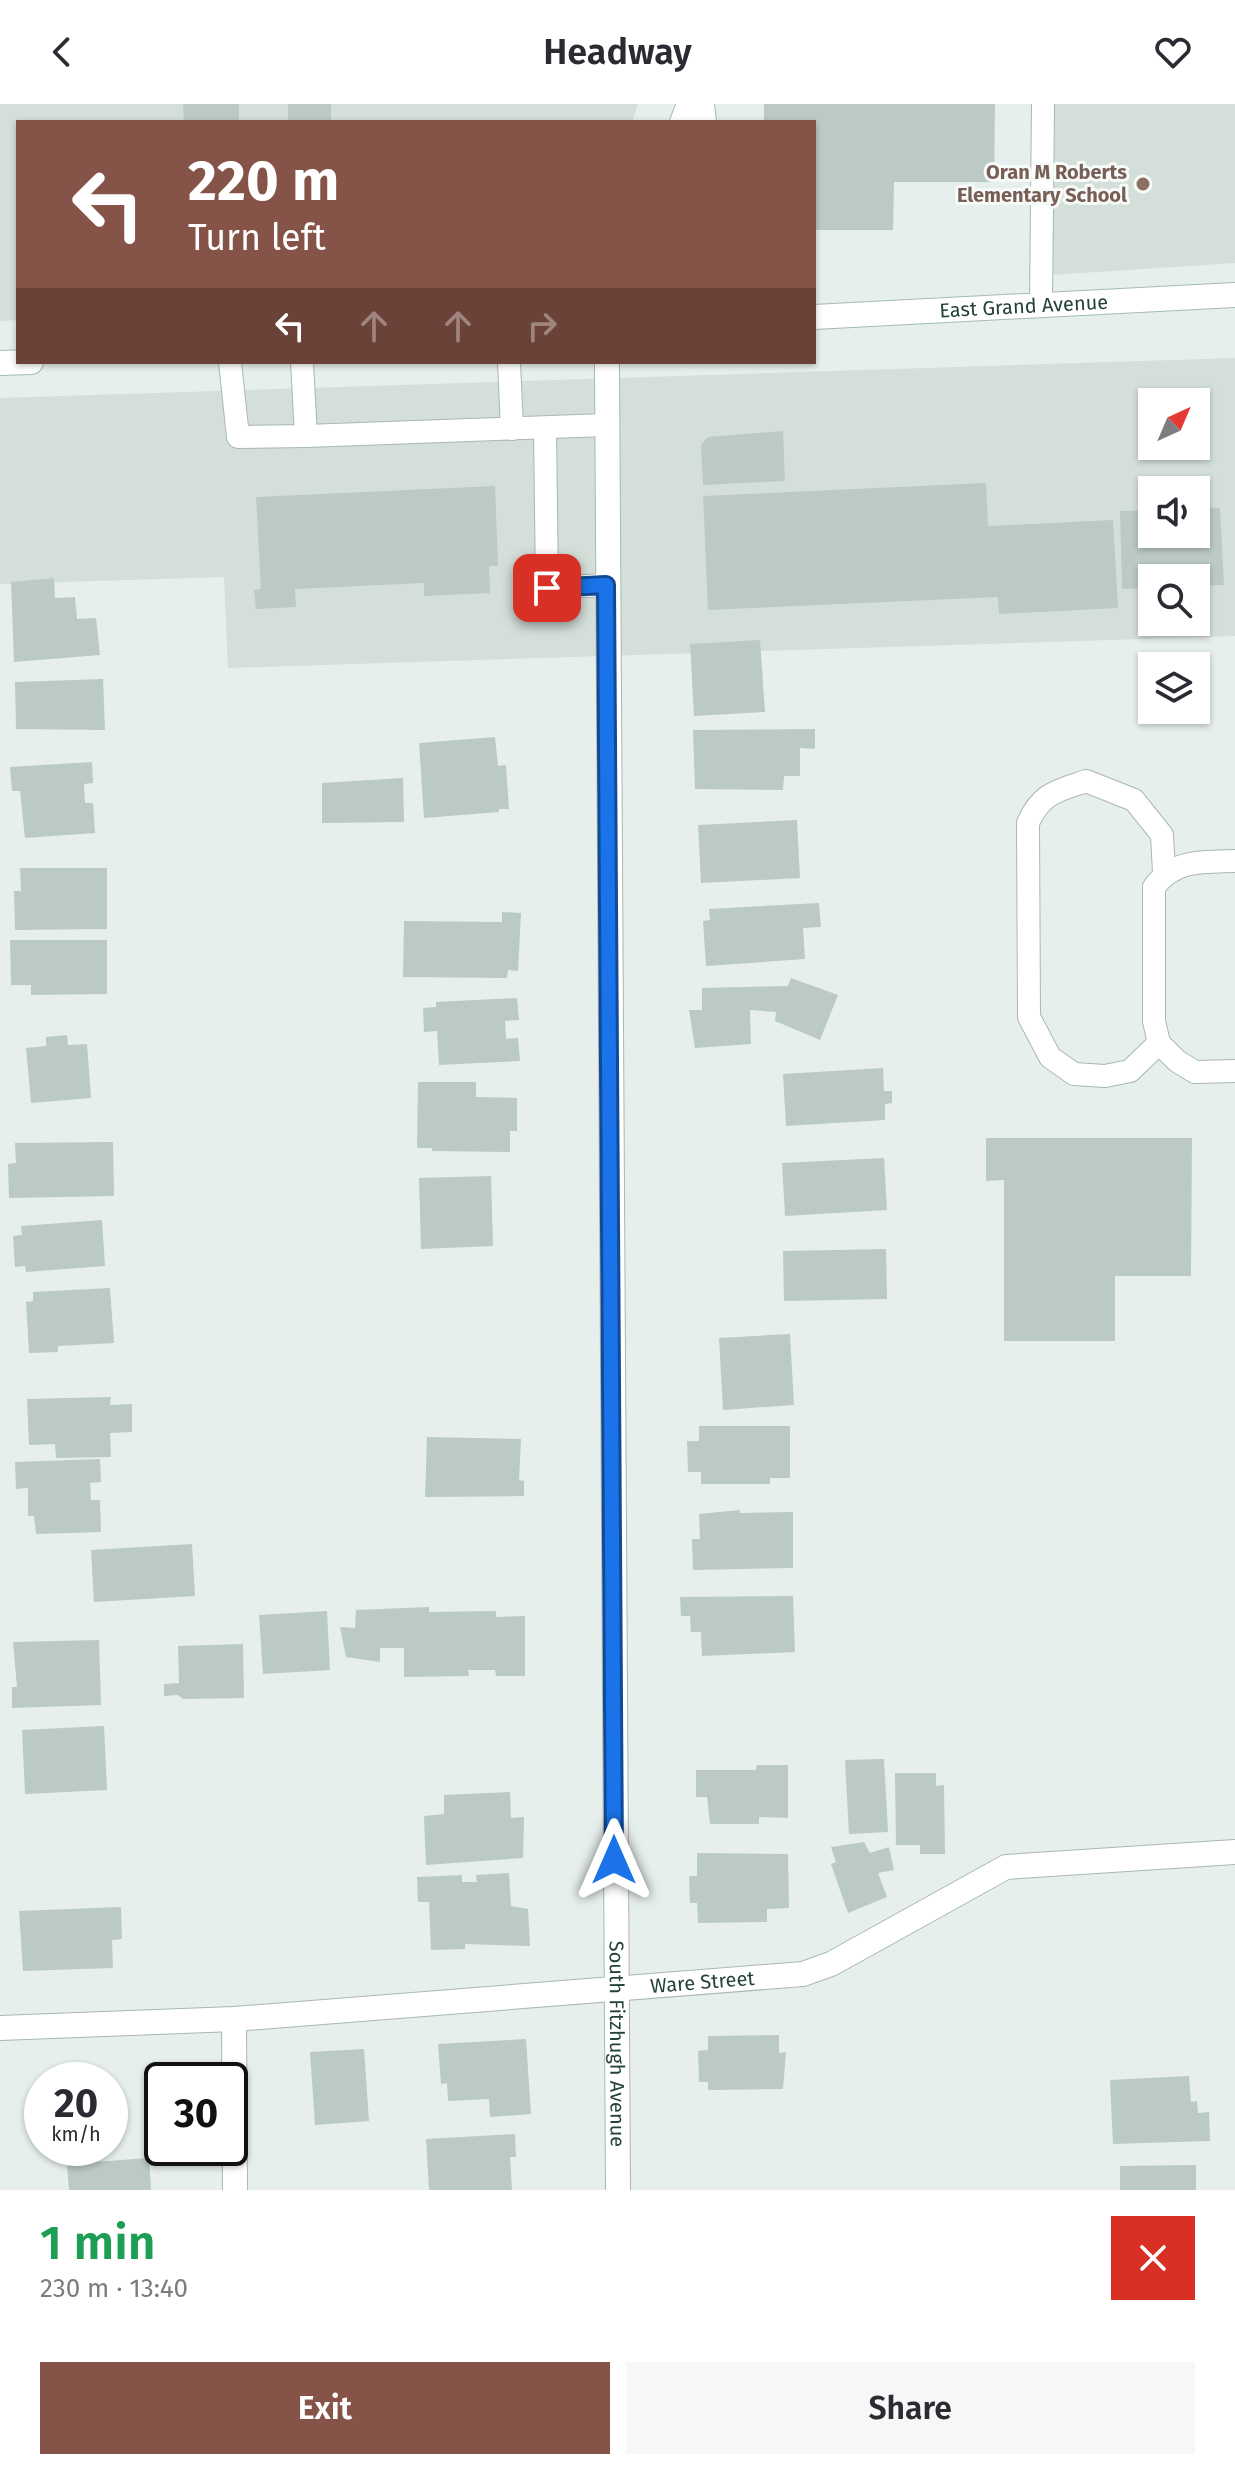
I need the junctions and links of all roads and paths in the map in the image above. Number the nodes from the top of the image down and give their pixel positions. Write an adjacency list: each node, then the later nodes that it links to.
1 (1043, 104): 3 (lane)
2 (1235, 295): 3 (street, East Grand Avenue)
3 (1041, 305): 4 (street, East Grand Avenue)
4 (816, 317)
5 (230, 364): 12 (lane)
6 (302, 364): 12 (lane)
7 (509, 364): 11 (lane)
8 (607, 364): 9 (street, South Fitzhugh Avenue)
9 (606, 425): 10 (lane); 13 (street, South Fitzhugh Avenue)
10 (545, 428): 11 (lane); 13 (lane)
11 (512, 429): 12 (lane)
12 (306, 436)
13 (606, 585): 19 (street, South Fitzhugh Avenue)
14 (1235, 861): 15 (lane)
15 (1164, 873): 16 (lane); 16 (lane)
16 (1159, 1043): 17 (lane)
17 (1235, 1071)
18 (1235, 1852): 19 (street, Ware Street)
19 (615, 1988): 20 (street, Ware Street); 23 (street, South Fitzhugh Avenue)
20 (234, 2019): 21 (street, Ware Street); 22 (street)
21 (0, 2028)
22 (235, 2190)
23 (618, 2190)

